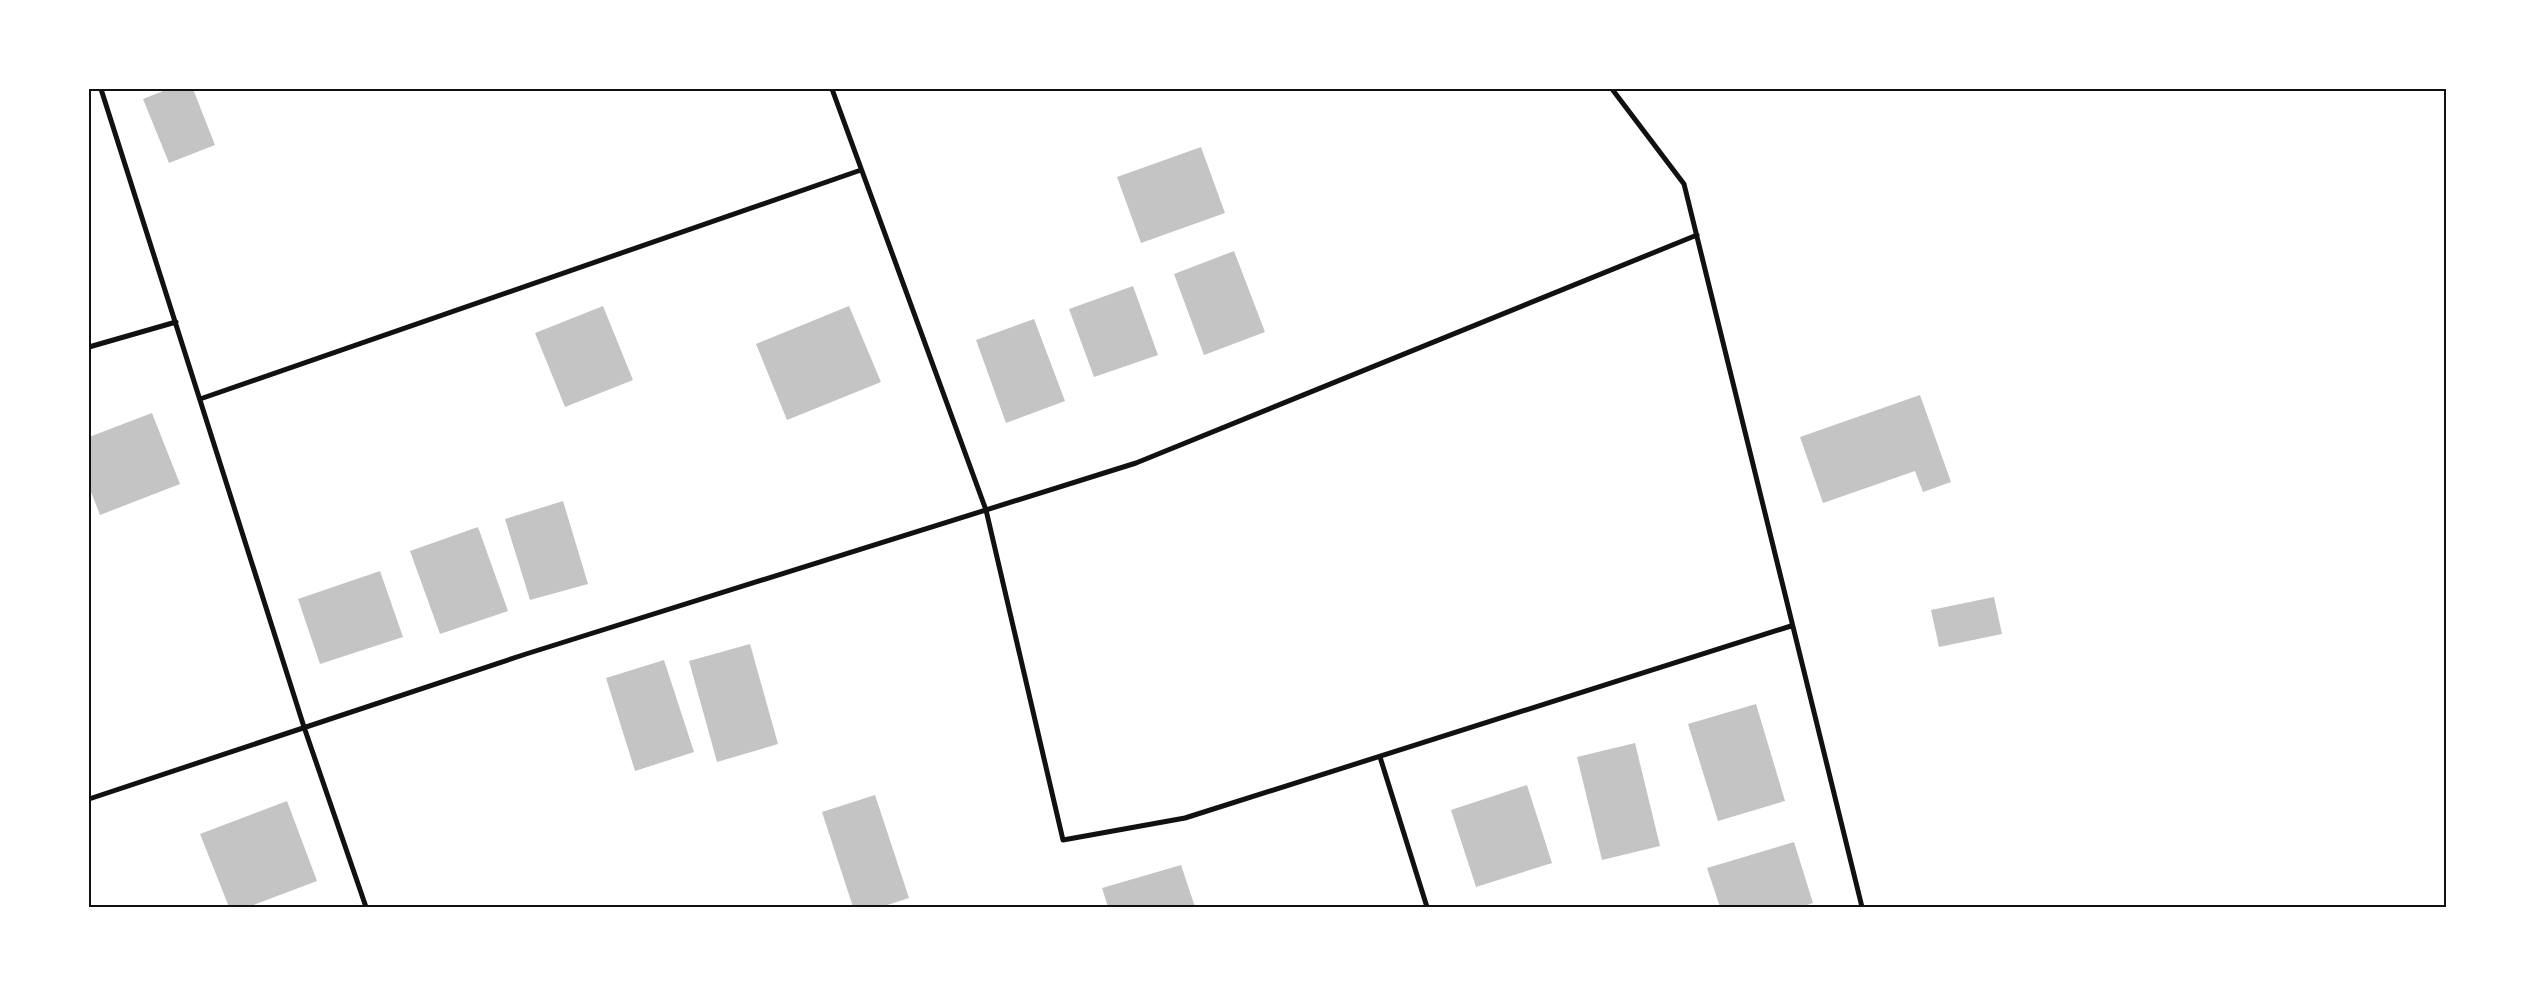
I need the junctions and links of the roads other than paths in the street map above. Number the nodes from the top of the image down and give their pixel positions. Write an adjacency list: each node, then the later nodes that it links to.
1 (101, 89): 6 (street)
2 (832, 89): 4 (street)
3 (1612, 89): 5 (street)
4 (862, 170): 8 (street); 9 (street)
5 (1697, 235): 9 (street); 10 (street)
6 (176, 322): 7 (street); 8 (street)
7 (89, 347)
8 (200, 399): 11 (street)
9 (986, 510): 11 (street); 12 (street)
10 (1792, 626): 12 (street); 16 (street)
11 (304, 727): 13 (street); 14 (street)
12 (1380, 757): 15 (street)
13 (89, 799)
14 (366, 907)
15 (1427, 907)
16 (1862, 907)

